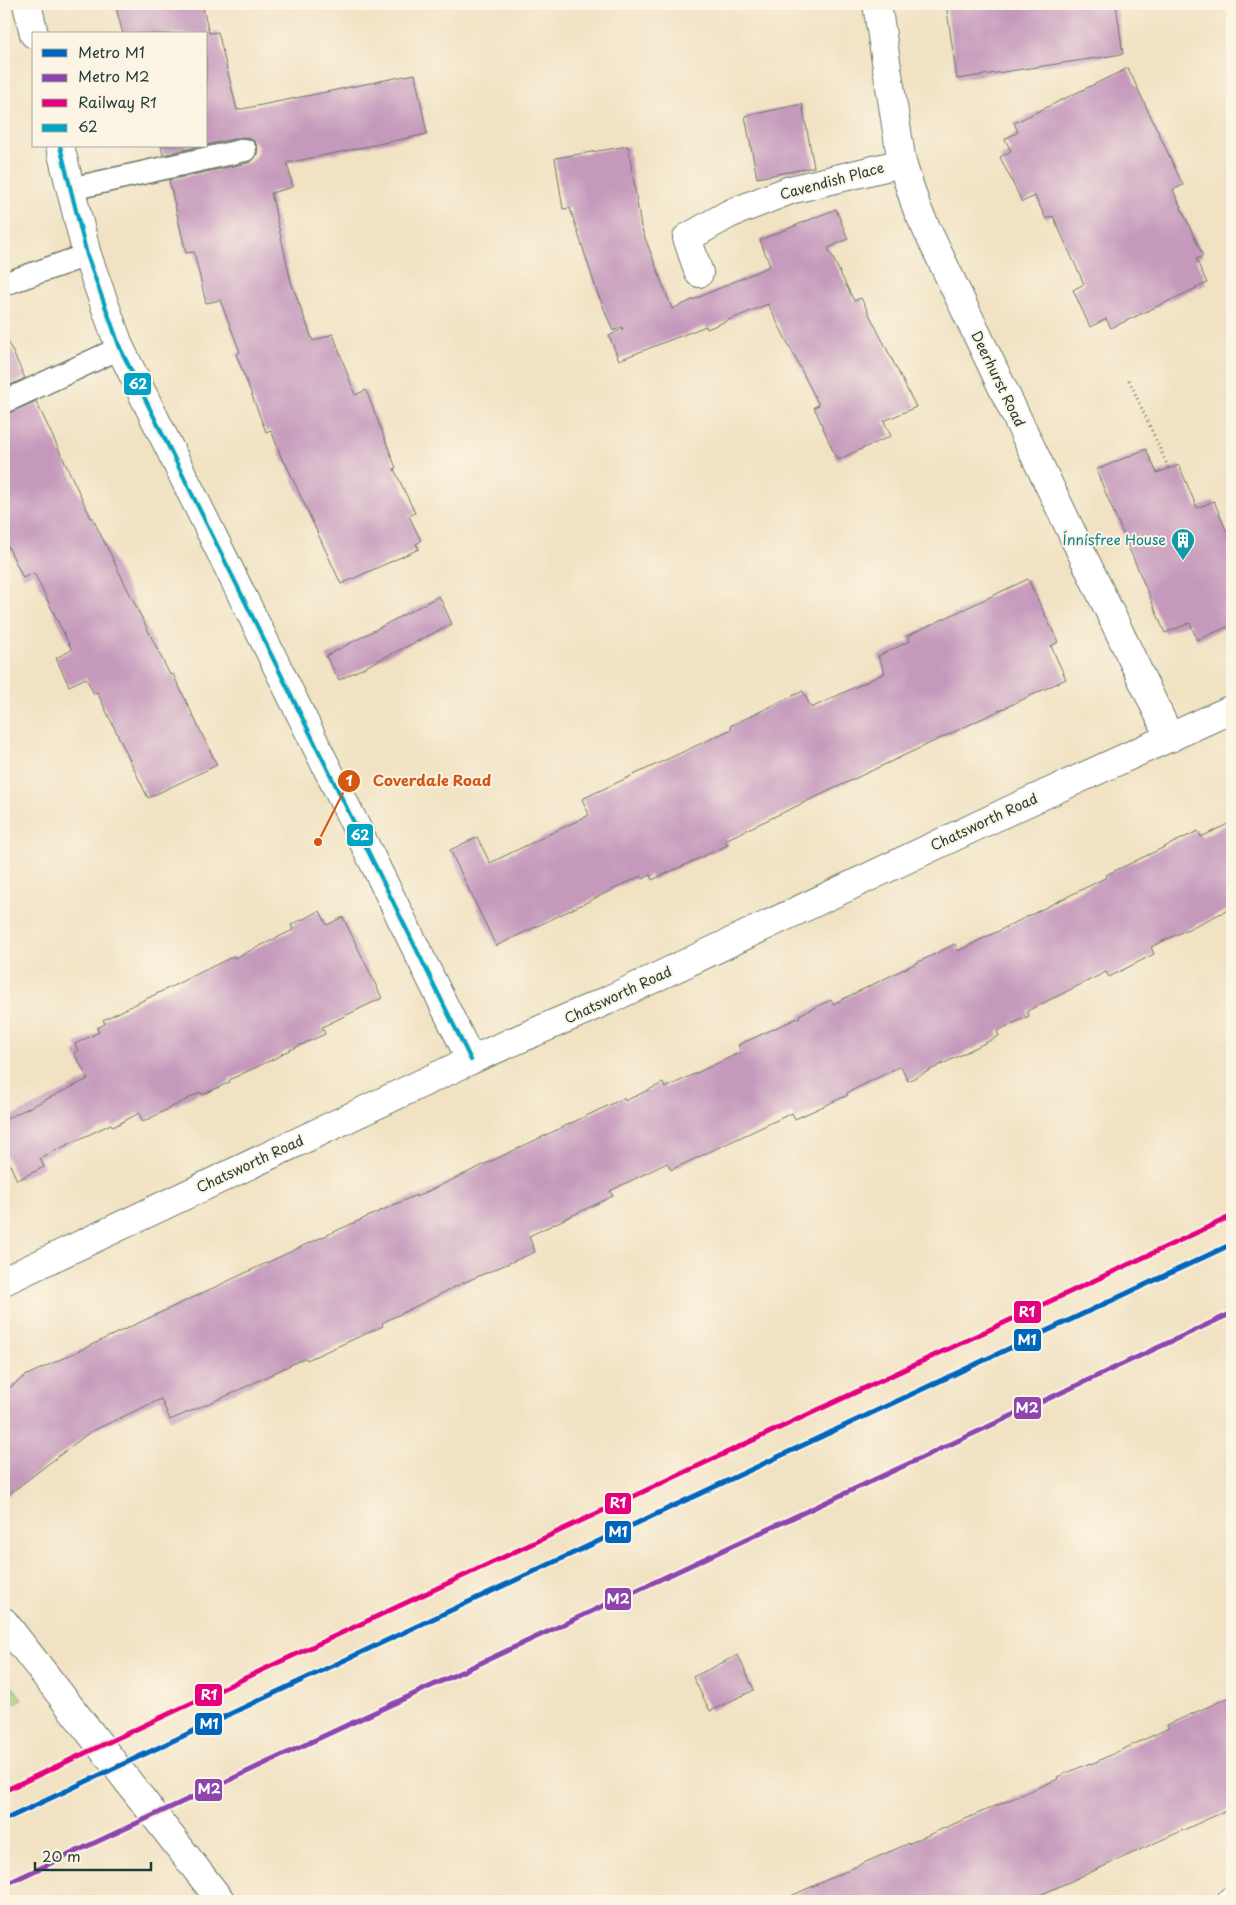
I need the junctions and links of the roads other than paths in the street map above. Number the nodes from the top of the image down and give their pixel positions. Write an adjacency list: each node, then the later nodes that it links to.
1 (27, 4): 3 (street)
2 (877, 4): 6 (street, Deerhurst Road)
3 (34, 32)
4 (60, 148): 7 (street)
5 (245, 150): 7 (lane)
6 (902, 163): 9 (street, Cavendish Place); 14 (street, Deerhurst Road)
7 (70, 189): 8 (street)
8 (87, 255): 10 (lane); 11 (street)
9 (699, 273)
10 (4, 284)
11 (120, 348): 12 (lane); 15 (street)
12 (4, 402)
13 (1232, 709): 14 (street, Chatsworth Road)
14 (1170, 738): 15 (street, Chatsworth Road)
15 (471, 1060): 16 (street, Chatsworth Road)
16 (4, 1281)
17 (4, 1622): 18 (street)
18 (221, 1901)

